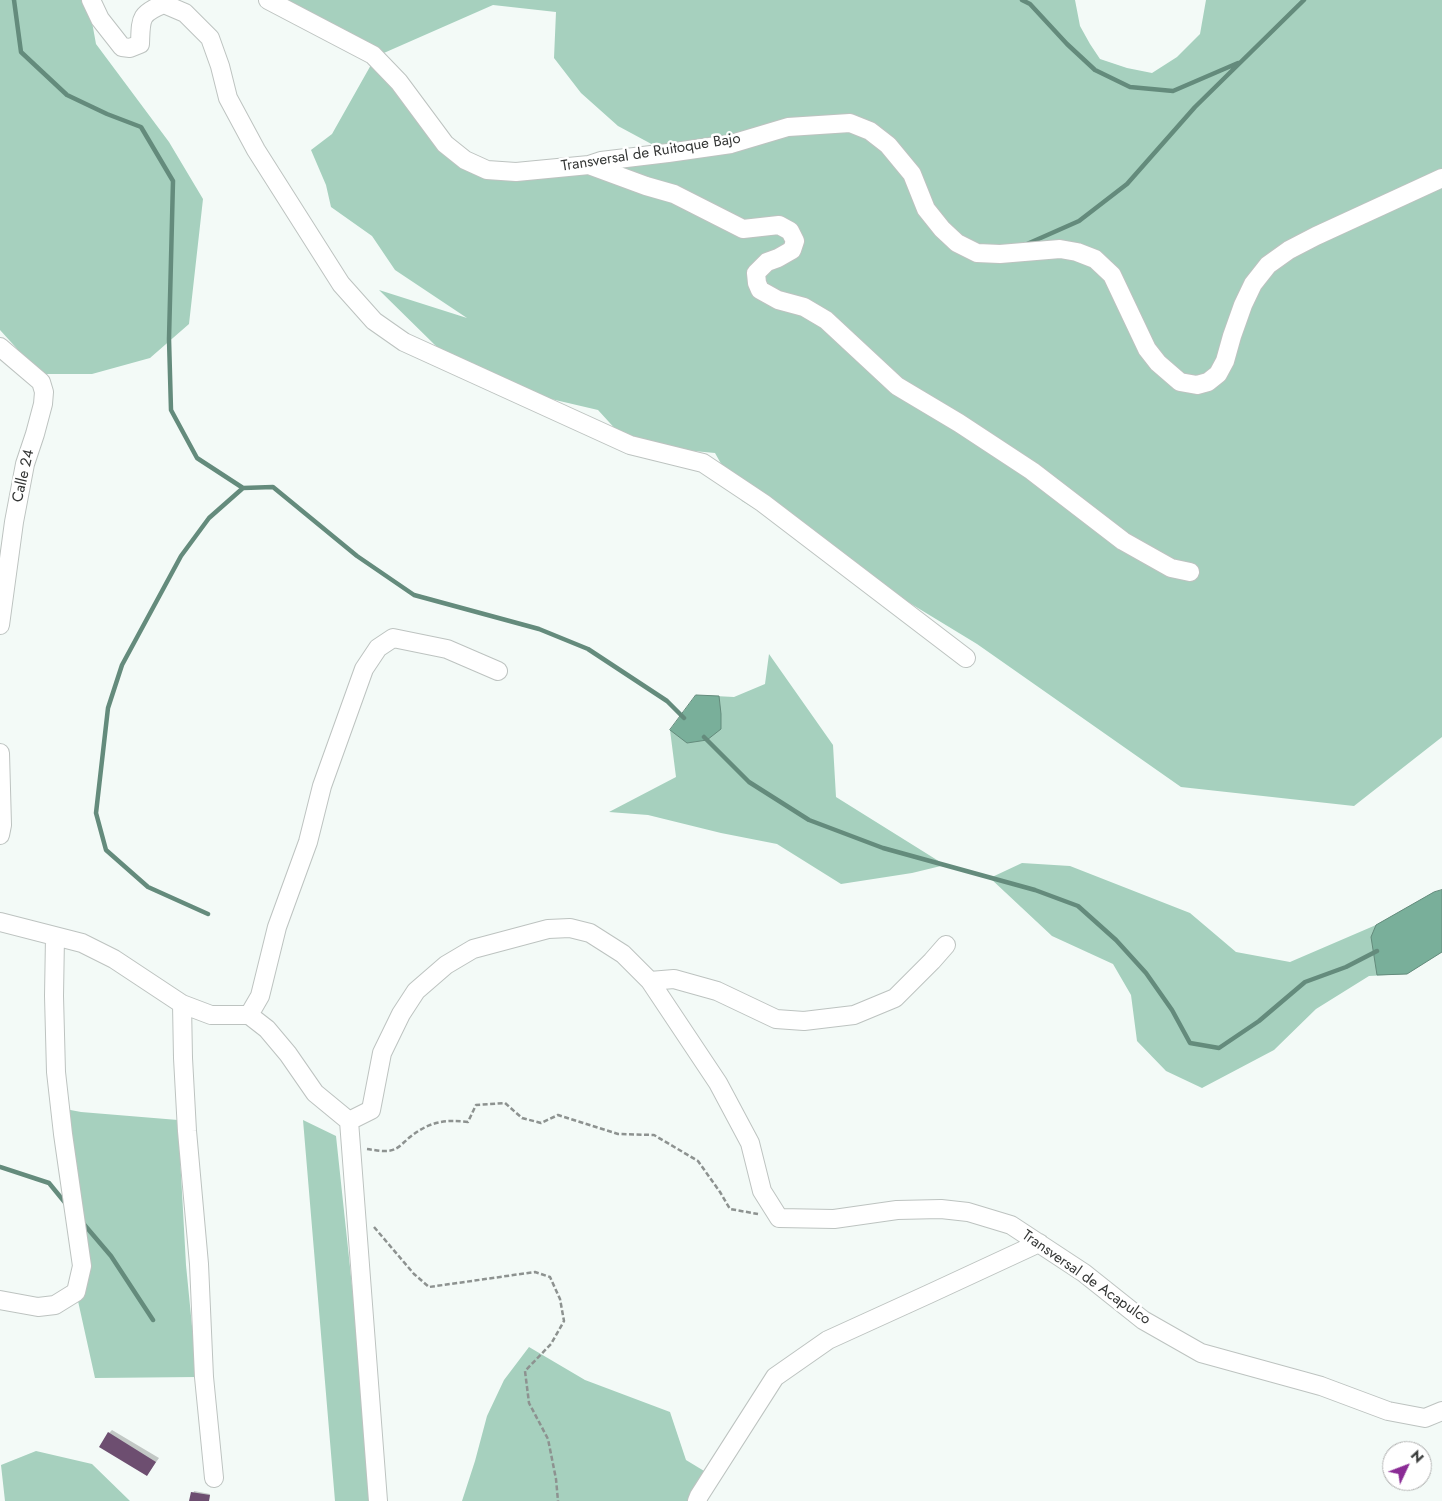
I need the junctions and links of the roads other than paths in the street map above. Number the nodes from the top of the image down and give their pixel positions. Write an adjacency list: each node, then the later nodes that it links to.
1 (91, 0): 8 (street)
2 (268, 0): 3 (street, Transversal de Ruitoque Bajo)
3 (589, 165): 4 (street, Transversal de Ruitoque Bajo); 6 (street)
4 (1442, 178)
5 (0, 347): 7 (street, Calle 24)
6 (1190, 572)
7 (0, 625)
8 (966, 658)
9 (498, 671): 17 (street)
10 (0, 753): 11 (street)
11 (0, 835)
12 (0, 922): 13 (street)
13 (54, 937): 16 (street); 20 (street)
14 (946, 945): 15 (street)
15 (650, 981): 18 (street); 19 (street, Transversal de Acapulco)
16 (182, 1004): 17 (street); 22 (street)
17 (249, 1015): 18 (street)
18 (349, 1121): 23 (street)
19 (1040, 1243): 21 (street, Transversal de Acapulco); 24 (street)
20 (0, 1300)
21 (1442, 1411)
22 (214, 1478)
23 (378, 1501)
24 (697, 1501)

